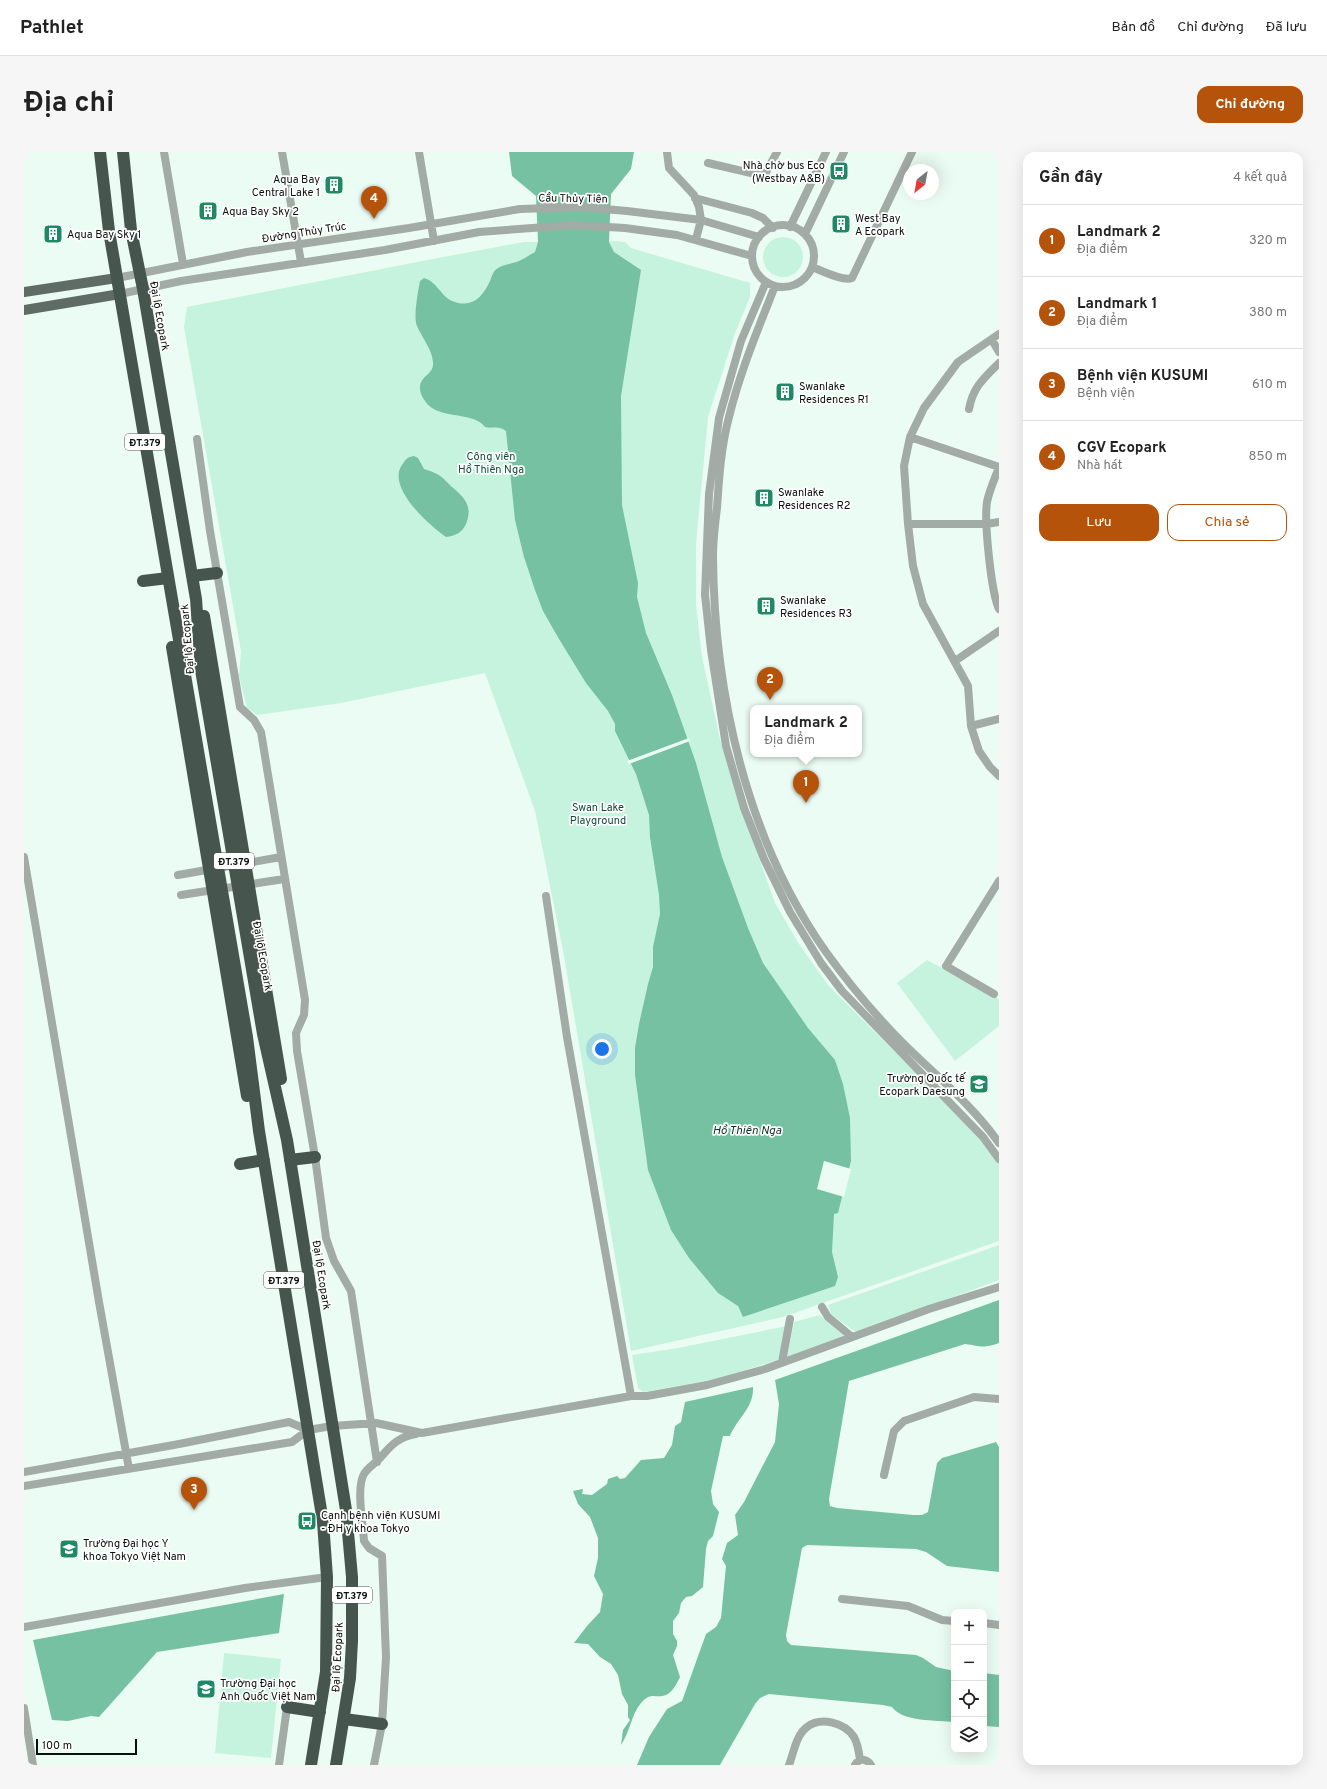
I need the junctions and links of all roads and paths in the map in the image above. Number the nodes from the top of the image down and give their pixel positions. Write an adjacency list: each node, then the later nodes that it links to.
1 (164, 152): 25 (street)
2 (282, 152): 22 (street)
3 (420, 152): 15 (street)
4 (666, 152): 12 (street)
5 (826, 152): 16 (street)
6 (844, 152): 18 (street)
7 (912, 152): 26 (street)
8 (123, 153): 27 (highway, Đại lộ Ecopark / ĐT.379)
9 (776, 153): 11 (street)
10 (100, 154): 28 (highway, Đại lộ Ecopark / ĐT.379)
11 (708, 163)
12 (696, 198): 14 (street); 17 (street)
13 (520, 209): 14 (street, Cầu Thủy Tiên); 15 (street, Đường Thủy Trúc)
14 (701, 220): 19 (street); 20 (street)
15 (432, 224): 21 (street); 22 (street, Đường Thủy Trúc)
16 (790, 227): 17 (street); 18 (street)
17 (773, 228): 19 (street)
18 (805, 234): 26 (street)
19 (759, 237): 23 (street)
20 (696, 239): 21 (street); 23 (street)
21 (434, 241): 24 (street)
22 (298, 244): 24 (street); 25 (street, Đường Thủy Trúc)
23 (752, 256): 29 (street)
24 (301, 262): 31 (street)
25 (183, 264): 27 (street, Đường Thủy Trúc)
26 (812, 267): 30 (street)
27 (139, 273): 28 (street, Đường Thủy Trúc); 31 (highway, Đại lộ Ecopark / ĐT.379)
28 (117, 278): 32 (main road); 33 (highway, Đại lộ Ecopark / ĐT.379)
29 (766, 282): 30 (street); 38 (street)
30 (775, 286): 39 (street)
31 (143, 289): 33 (street); 50 (highway, Đại lộ Ecopark / ĐT.379)
32 (24, 292)
33 (120, 294): 34 (main road); 51 (highway, Đại lộ Ecopark / ĐT.379)
34 (24, 310)
35 (996, 337): 36 (street); 41 (street)
36 (999, 352)
37 (999, 363): 40 (street)
38 (729, 383): 39 (street); 44 (street)
39 (738, 386): 45 (street)
40 (969, 408)
41 (910, 437): 43 (street); 47 (street)
42 (196, 440): 49 (street)
43 (999, 467): 48 (street)
44 (708, 507): 45 (street); 59 (street)
45 (717, 508): 59 (street)
46 (999, 522): 48 (street)
47 (908, 524): 48 (street); 57 (street)
48 (987, 524): 55 (street)
49 (217, 573): 50 (highway); 63 (street)
50 (192, 576): 53 (highway, Đại lộ Ecopark / ĐT.379)
51 (168, 578): 52 (highway); 54 (highway, Đại lộ Ecopark / ĐT.379)
52 (143, 581)
53 (196, 599): 64 (highway); 78 (highway, Đại lộ Ecopark / ĐT.379)
54 (172, 606): 65 (highway); 77 (highway, Đại lộ Ecopark / ĐT.379)
55 (999, 609)
56 (999, 631): 57 (street)
57 (955, 660): 60 (street)
58 (999, 719): 60 (street)
59 (727, 726): 73 (street); 74 (street)
60 (971, 726): 61 (street)
61 (999, 776)
62 (24, 857): 96 (street)
63 (281, 857): 64 (street); 67 (street)
64 (245, 863): 65 (street); 69 (highway)
65 (209, 870): 66 (street); 70 (highway)
66 (178, 875)
67 (284, 879): 69 (street); 80 (street)
68 (999, 881): 75 (street)
69 (248, 884): 70 (street); 78 (highway)
70 (213, 890): 71 (street); 77 (highway)
71 (181, 895)
72 (546, 896): 90 (street)
73 (806, 923): 74 (street); 76 (street)
74 (799, 928): 76 (street)
75 (994, 994)
76 (893, 1039): 79 (street)
77 (260, 1131): 82 (highway, Đại lộ Ecopark / ĐT.379)
78 (287, 1140): 83 (highway, Đại lộ Ecopark / ĐT.379)
79 (994, 1142): 81 (street)
80 (316, 1157): 83 (highway); 92 (street)
81 (999, 1159)
82 (264, 1160): 84 (highway); 94 (highway, Đại lộ Ecopark / ĐT.379)
83 (290, 1160): 93 (highway, Đại lộ Ecopark / ĐT.379)
84 (240, 1164)
85 (999, 1287): 88 (street)
86 (822, 1307): 88 (street)
87 (790, 1319): 89 (street)
88 (852, 1337): 89 (street)
89 (782, 1362): 90 (street)
90 (631, 1396): 95 (street)
91 (999, 1399): 100 (street)
92 (371, 1423): 93 (street); 95 (street); 97 (street)
93 (332, 1426): 94 (street); 111 (highway, Đại lộ Ecopark / ĐT.379)
94 (308, 1430): 96 (street); 98 (street); 102 (highway, Đại lộ Ecopark / ĐT.379)
95 (422, 1433): 97 (street)
96 (126, 1454): 98 (street); 99 (street)
97 (377, 1462): 112 (street)
98 (129, 1469): 101 (street)
99 (24, 1472)
100 (884, 1474)
101 (24, 1486)
102 (327, 1577): 107 (street); 110 (highway, Đại lộ Ecopark / ĐT.379)
103 (842, 1599): 104 (street)
104 (951, 1621)
105 (987, 1623): 106 (street)
106 (999, 1624)
107 (24, 1627)
108 (287, 1707): 110 (highway); 116 (street)
109 (24, 1708): 113 (street)
110 (320, 1712): 117 (highway, Đại lộ Ecopark / ĐT.379)
111 (344, 1719): 112 (highway); 118 (highway, Đại lộ Ecopark / ĐT.379)
112 (382, 1724): 119 (street)
113 (26, 1727): 115 (street)
114 (858, 1762): 120 (street); 121 (street)
115 (33, 1765)
116 (279, 1765)
117 (311, 1765)
118 (336, 1765)
119 (374, 1765)
120 (789, 1765)
121 (871, 1765)

